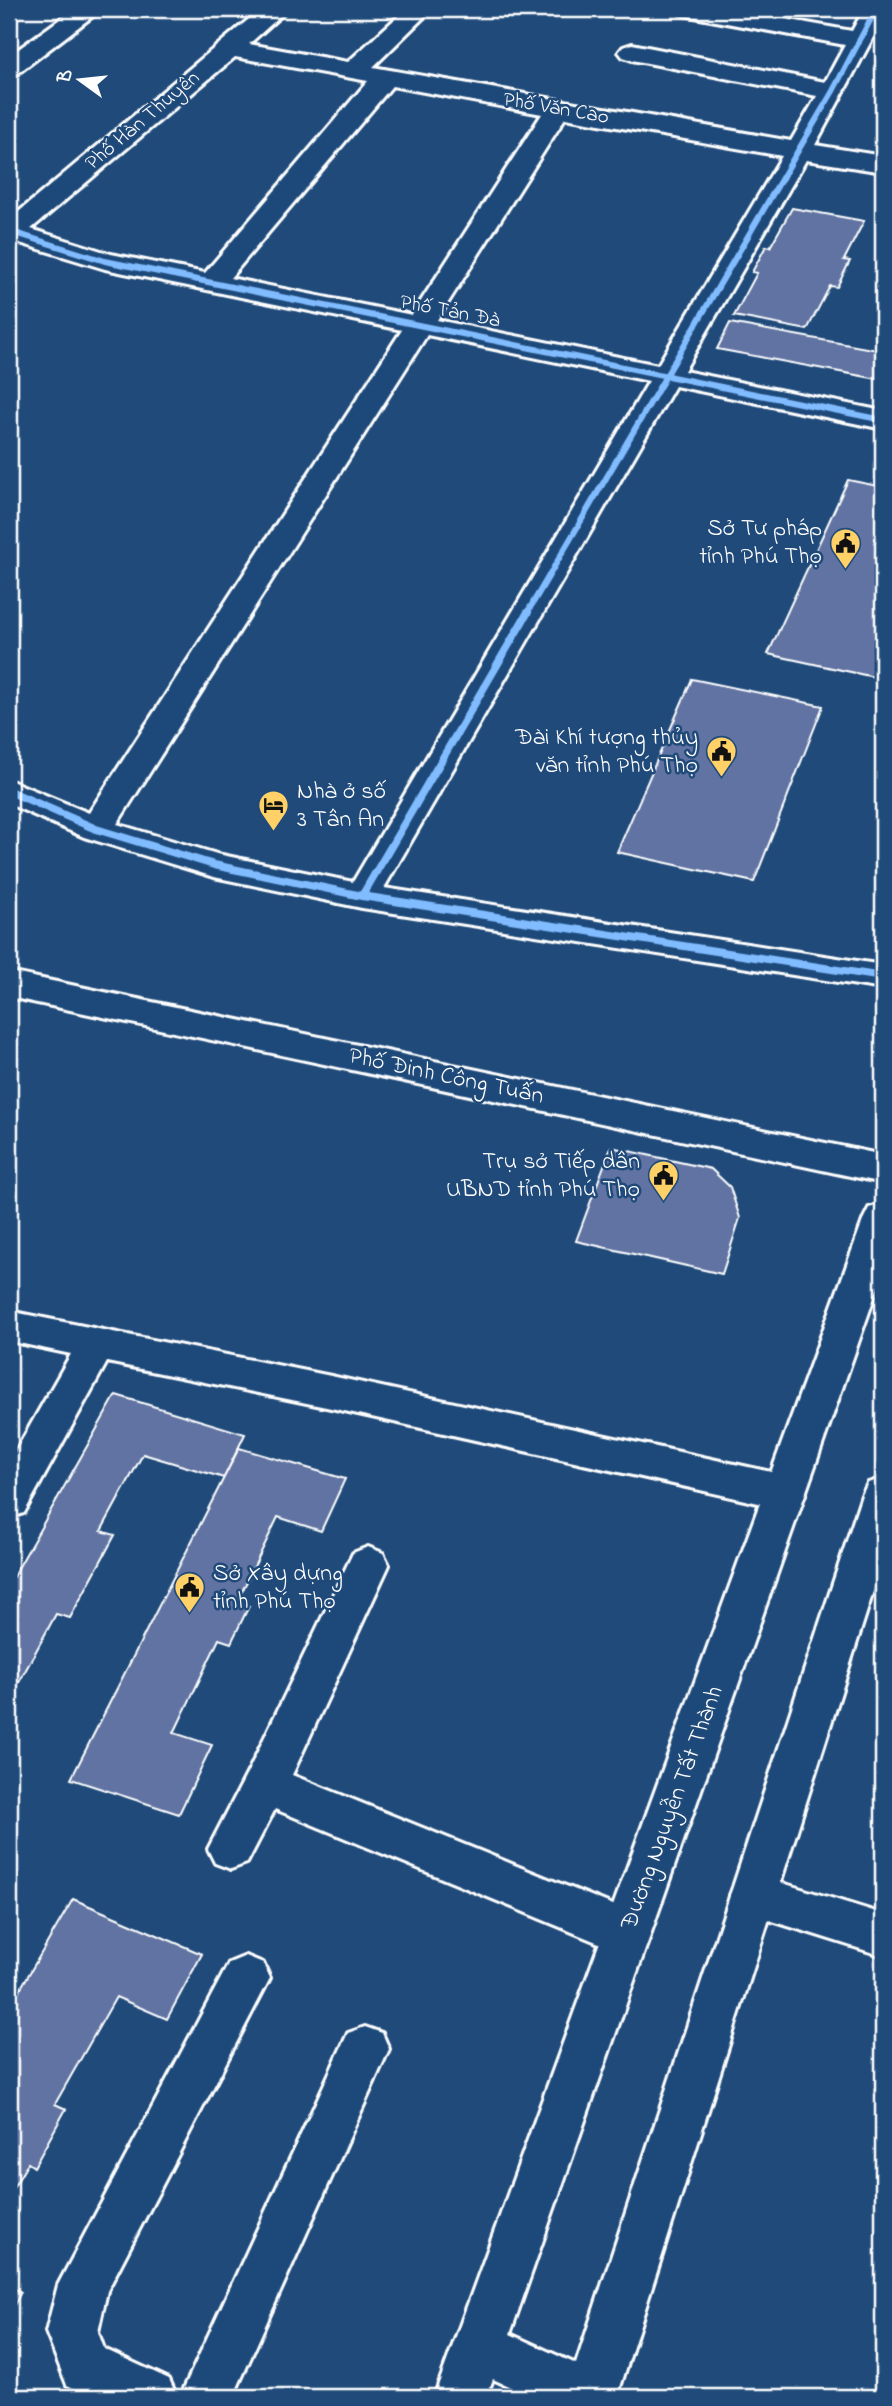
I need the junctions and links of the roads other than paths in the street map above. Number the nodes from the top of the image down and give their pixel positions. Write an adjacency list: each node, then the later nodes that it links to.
1 (90, 9): 9 (street)
2 (276, 9): 7 (street, Phố Hàn Thuyên)
3 (420, 9): 10 (street)
4 (689, 9): 6 (street)
5 (876, 9): 6 (street)
6 (860, 40): 12 (street)
7 (229, 48): 10 (street, Phố Văn Cao); 16 (street, Phố Hàn Thuyên)
8 (632, 52): 12 (street)
9 (9, 68)
10 (354, 71): 11 (street, Phố Văn Cao)
11 (386, 77): 13 (street, Phố Văn Cao); 17 (street)
12 (833, 91): 14 (street)
13 (558, 109): 14 (street, Phố Văn Cao); 18 (street)
14 (798, 150): 15 (street, Phố Văn Cao); 19 (street)
15 (883, 164)
16 (10, 233): 17 (street, Phố Tản Đà)
17 (211, 283): 18 (street, Phố Tản Đà)
18 (421, 324): 19 (street, Phố Tản Đà); 22 (street)
19 (667, 375): 20 (street, Phố Tản Đà); 23 (street)
20 (883, 419)
21 (9, 791): 22 (street)
22 (96, 830): 23 (street)
23 (362, 896): 24 (street)
24 (883, 977)
25 (9, 984): 26 (street, Phố Đinh Công Tuấn)
26 (883, 1169)
27 (883, 1218): 30 (street, Đường Nguyễn Tất Thành)
28 (9, 1326): 29 (street)
29 (97, 1344): 30 (street); 32 (street)
30 (785, 1492): 37 (street, Đường Nguyễn Tất Thành)
31 (883, 1495): 36 (street)
32 (9, 1502)
33 (368, 1565): 34 (street)
34 (265, 1784): 35 (street); 37 (street)
35 (231, 1849)
36 (752, 1895): 38 (street); 45 (street)
37 (628, 1933): 41 (street, Đường Nguyễn Tất Thành)
38 (883, 1934)
39 (246, 1978): 42 (street)
40 (365, 2049): 43 (street)
41 (481, 2347): 44 (street, Đường Nguyễn Tất Thành); 45 (street)
42 (150, 2397)
43 (206, 2397)
44 (460, 2397)
45 (591, 2397)

